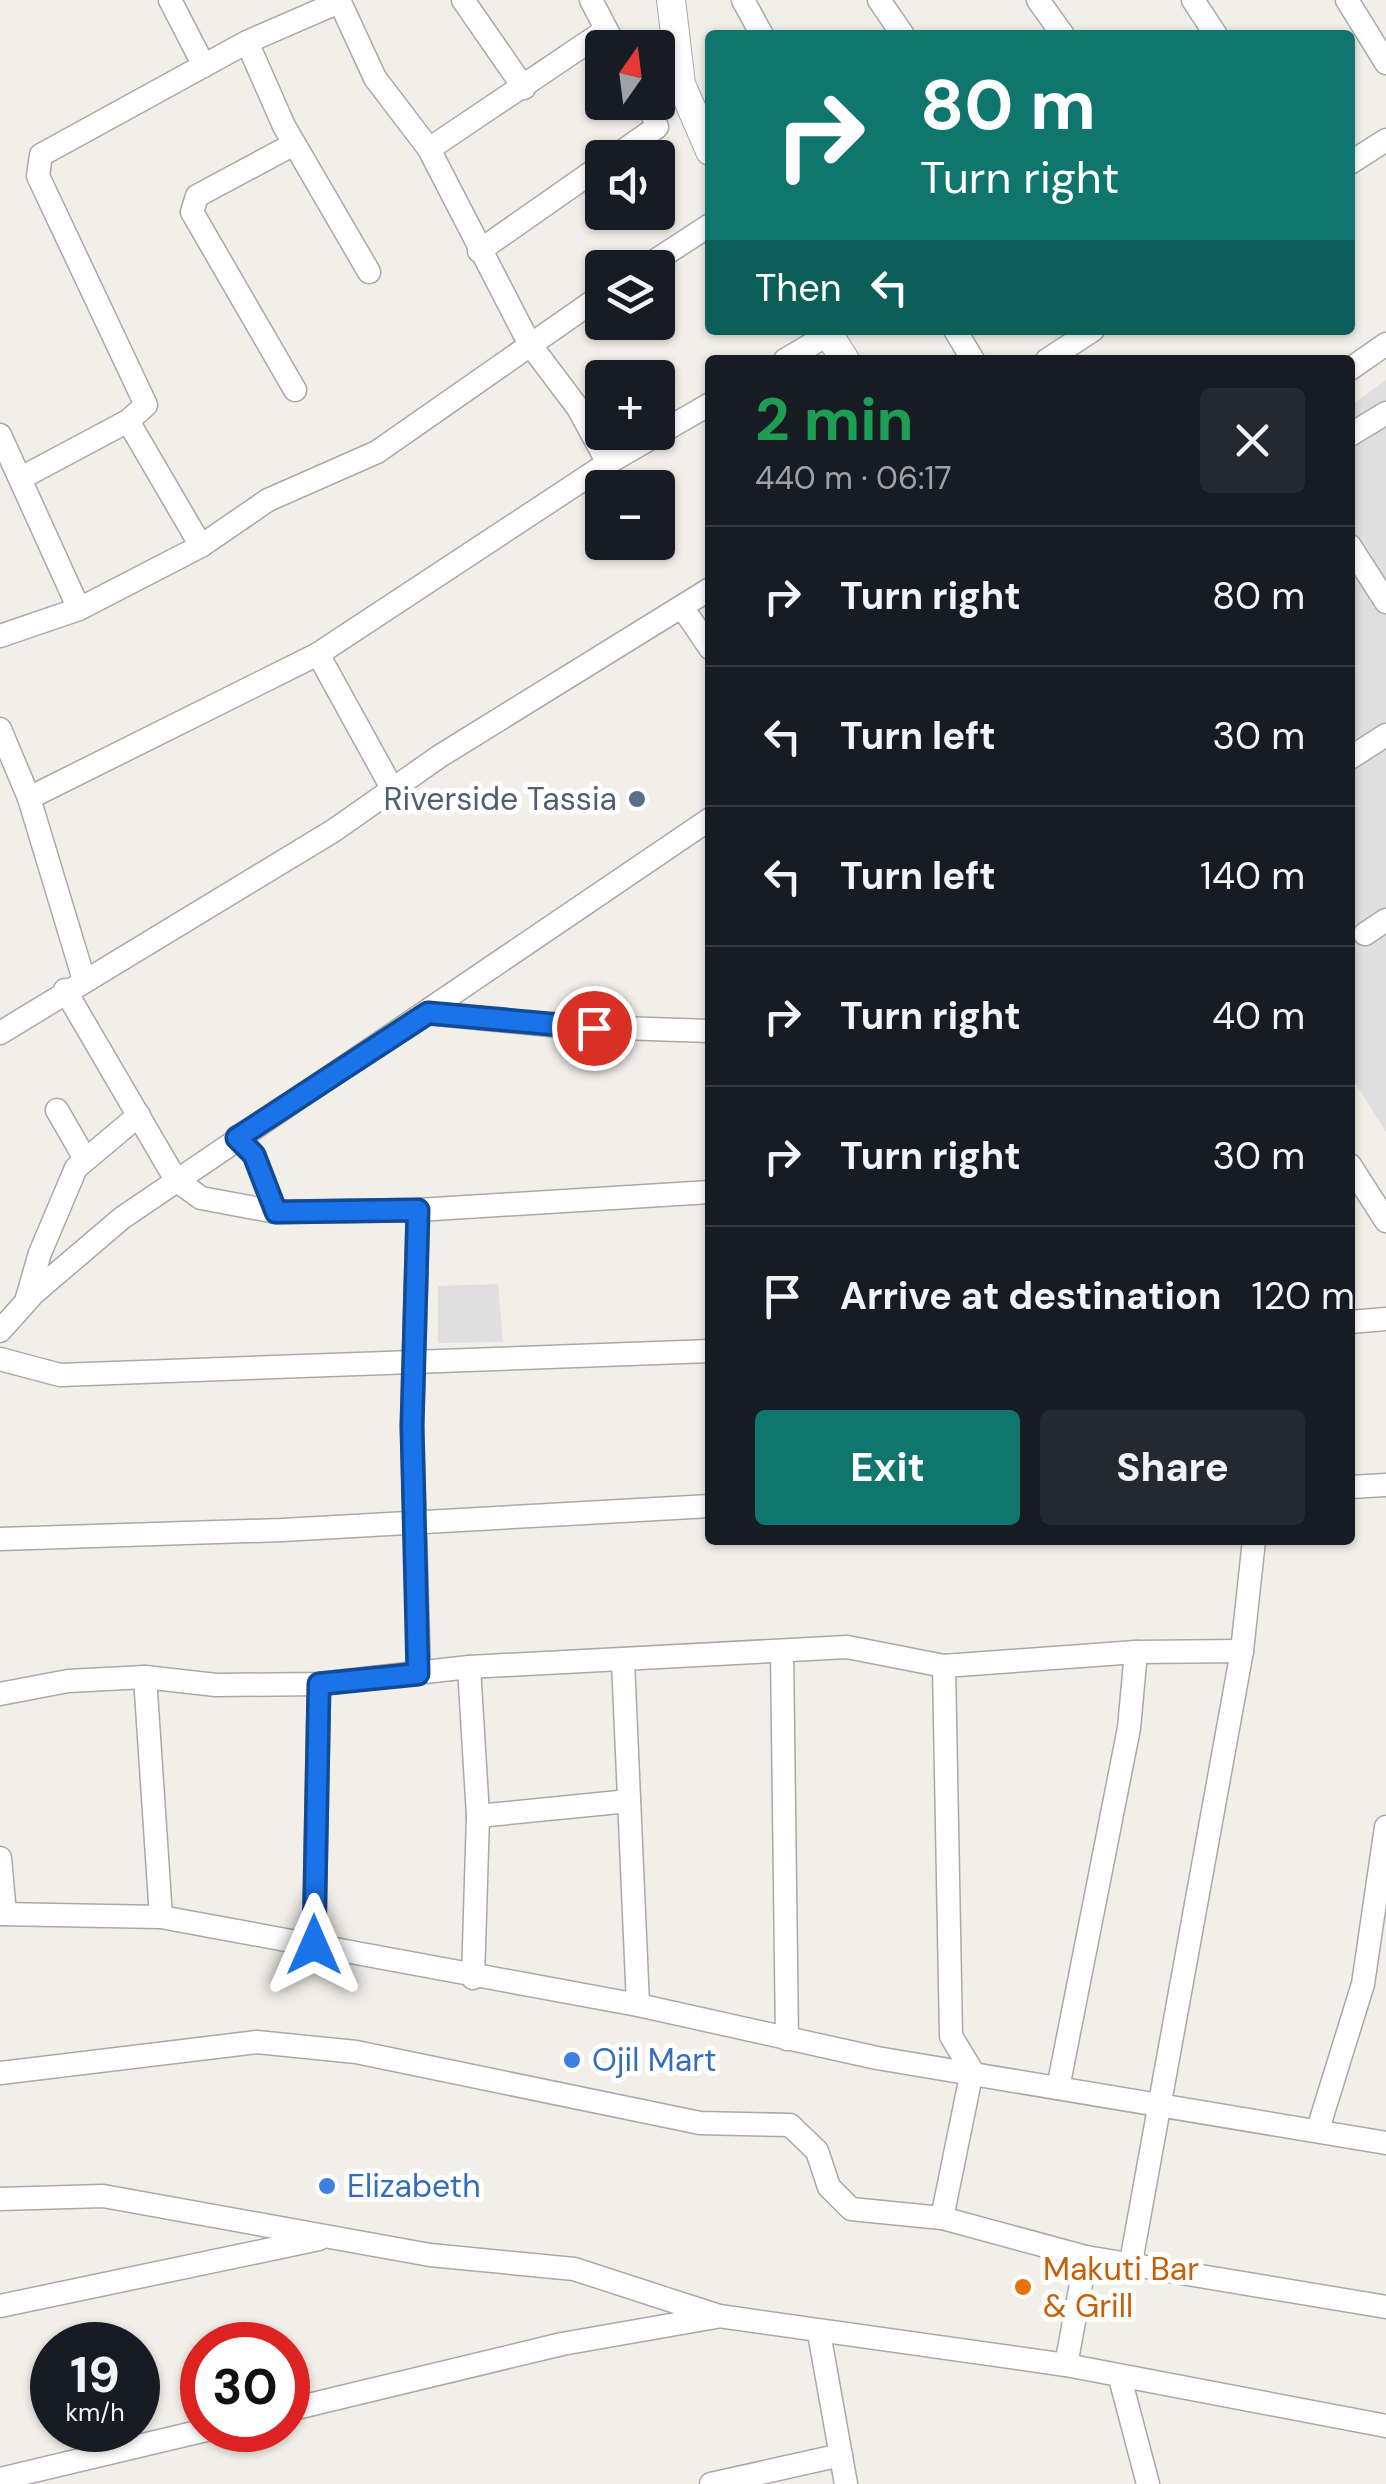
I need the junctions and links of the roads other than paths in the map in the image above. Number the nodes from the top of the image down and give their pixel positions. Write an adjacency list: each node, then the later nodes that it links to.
1 (170, 0): 19 (street)
2 (463, 0): 20 (street)
3 (591, 0): 11 (street)
4 (672, 0): 22 (street)
5 (743, 0): 12 (street)
6 (879, 0): 13 (street)
7 (1038, 0): 14 (street)
8 (1192, 0): 15 (street)
9 (1347, 0): 18 (street)
10 (339, 1): 16 (street); 26 (street)
11 (607, 30)
12 (759, 30)
13 (900, 30)
14 (1060, 30)
15 (1213, 30)
16 (247, 42): 19 (street); 25 (street)
17 (585, 53): 20 (street)
18 (1386, 63)
19 (204, 66): 44 (street)
20 (524, 88): 26 (street)
21 (654, 120): 23 (street)
22 (705, 139)
23 (639, 140)
24 (1386, 140): 27 (street)
25 (294, 144): 32 (street); 41 (street)
26 (430, 149): 30 (street)
27 (1355, 160)
28 (585, 177): 30 (street)
29 (705, 228): 31 (street)
30 (479, 250): 36 (street)
31 (672, 250)
32 (370, 272)
33 (585, 306): 36 (street)
34 (822, 335): 38 (street)
35 (1085, 335): 39 (street)
36 (529, 343): 47 (street); 49 (street)
37 (1386, 344): 40 (street)
38 (792, 355)
39 (1055, 355)
40 (1355, 366)
41 (295, 390)
42 (705, 407): 47 (street)
43 (1386, 413): 45 (street)
44 (128, 421): 48 (street); 49 (street)
45 (1355, 432)
46 (0, 435): 48 (street)
47 (608, 463): 57 (street)
48 (21, 478): 54 (street)
49 (201, 546): 54 (street)
50 (1355, 563): 52 (street)
51 (705, 592): 53 (street)
52 (1386, 602)
53 (682, 607): 56 (street); 61 (street)
54 (79, 609): 55 (street)
55 (0, 636)
56 (705, 641)
57 (318, 654): 61 (street); 62 (street)
58 (0, 729): 62 (street)
59 (1386, 735): 60 (street)
60 (1355, 755)
61 (393, 790): 66 (street)
62 (28, 798): 66 (street)
63 (705, 822): 67 (street)
64 (1386, 920): 65 (street)
65 (1364, 934)
66 (74, 985): 68 (street); 71 (street)
67 (428, 1013): 69 (street); 72 (street)
68 (3, 1022)
69 (705, 1031)
70 (57, 1110): 73 (street)
71 (138, 1116): 73 (street); 75 (street)
72 (237, 1138): 75 (street); 78 (street)
73 (84, 1157): 80 (street)
74 (1355, 1173): 79 (street)
75 (176, 1180): 78 (street); 80 (street)
76 (705, 1192): 77 (street)
77 (418, 1210): 78 (street); 86 (street)
78 (276, 1212)
79 (1386, 1221)
80 (26, 1302): 83 (street)
81 (1386, 1319): 82 (street)
82 (1355, 1322)
83 (0, 1332)
84 (705, 1351): 86 (street)
85 (0, 1359): 86 (street)
86 (416, 1364): 90 (street)
87 (1386, 1485): 88 (street)
88 (1355, 1487)
89 (705, 1506): 90 (street)
90 (415, 1520): 91 (street); 99 (street)
91 (0, 1539)
92 (1253, 1545): 94 (street)
93 (782, 1651): 96 (street); 97 (street); 113 (street)
94 (1242, 1651): 95 (street); 117 (street)
95 (1136, 1652): 97 (street); 116 (street)
96 (623, 1660): 98 (street); 103 (street)
97 (944, 1666): 114 (street)
98 (469, 1667): 99 (street); 104 (street)
99 (418, 1674): 101 (street)
100 (145, 1676): 101 (street); 102 (street); 108 (street)
101 (319, 1684): 109 (street)
102 (0, 1694)
103 (629, 1801): 104 (street); 112 (street)
104 (478, 1816): 110 (street)
105 (1386, 1827): 111 (street)
106 (0, 1858): 107 (street)
107 (3, 1914): 108 (street)
108 (161, 1917): 109 (street)
109 (314, 1945): 110 (street)
110 (472, 1978): 112 (street)
111 (1375, 1986): 118 (street)
112 (638, 2005): 113 (street)
113 (788, 2038): 114 (street)
114 (972, 2071): 116 (street); 121 (street)
115 (0, 2073): 121 (street)
116 (1058, 2088): 117 (street)
117 (1160, 2108): 118 (street); 124 (street)
118 (1318, 2129): 119 (street)
119 (1386, 2143)
120 (0, 2198): 122 (street)
121 (942, 2218): 123 (street)
122 (334, 2236): 125 (street); 127 (street)
123 (1086, 2257): 124 (street); 129 (street)
124 (1131, 2262): 126 (street)
125 (0, 2306)
126 (1386, 2307)
127 (719, 2316): 128 (street); 131 (street)
128 (819, 2333): 129 (street); 134 (street)
129 (1066, 2365): 130 (street)
130 (1120, 2378): 132 (street); 138 (street)
131 (310, 2405)
132 (1386, 2426)
133 (180, 2436): 135 (street)
134 (841, 2455): 136 (street); 137 (street)
135 (0, 2479)
136 (711, 2484)
137 (846, 2484)
138 (1148, 2484)

